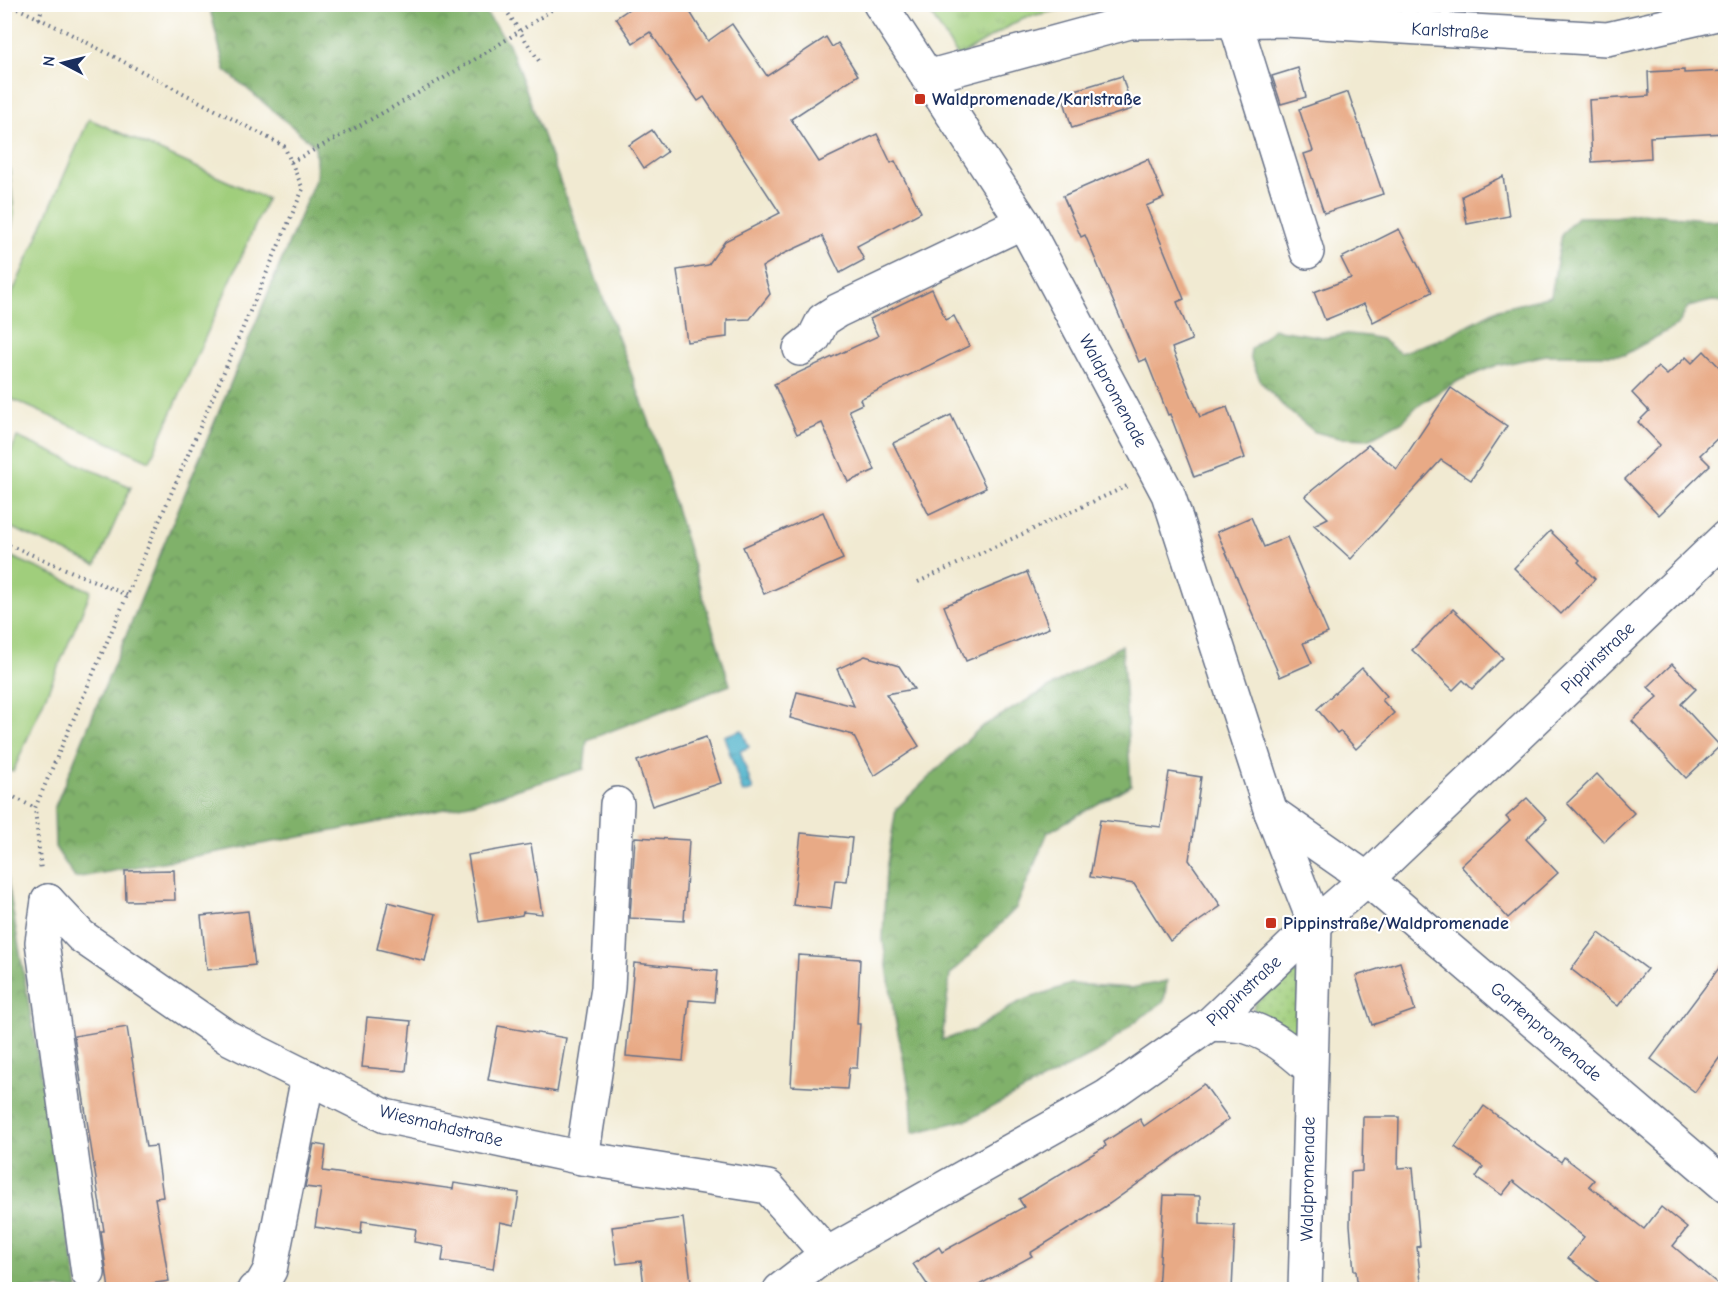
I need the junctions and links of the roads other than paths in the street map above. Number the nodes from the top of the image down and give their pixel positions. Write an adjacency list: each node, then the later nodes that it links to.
1 (880, 4): 4 (street, Waldpromenade)
2 (1725, 12): 3 (street, Karlstraße)
3 (1235, 21): 4 (street, Karlstraße); 6 (street)
4 (927, 77): 5 (street, Waldpromenade)
5 (1023, 222): 7 (street); 10 (street, Waldpromenade)
6 (1307, 252)
7 (800, 349)
8 (1725, 537): 11 (street, Pippinstraße)
9 (617, 804): 16 (street)
10 (1270, 813): 11 (street); 12 (street, Waldpromenade)
11 (1367, 879): 12 (street, Pippinstraße); 17 (street, Gartenpromenade)
12 (1315, 924): 13 (street, Pippinstraße); 14 (street, Waldpromenade)
13 (1210, 1024): 14 (street); 18 (street, Pippinstraße)
14 (1310, 1068): 22 (street, Waldpromenade)
15 (308, 1077): 16 (street, Wiesmahdstraße); 19 (street, Wiesmahdstraße); 20 (street)
16 (582, 1158): 18 (street, Wiesmahdstraße)
17 (1725, 1186)
18 (827, 1254): 21 (street, Pippinstraße)
19 (88, 1273)
20 (254, 1290)
21 (780, 1290)
22 (1305, 1290)

